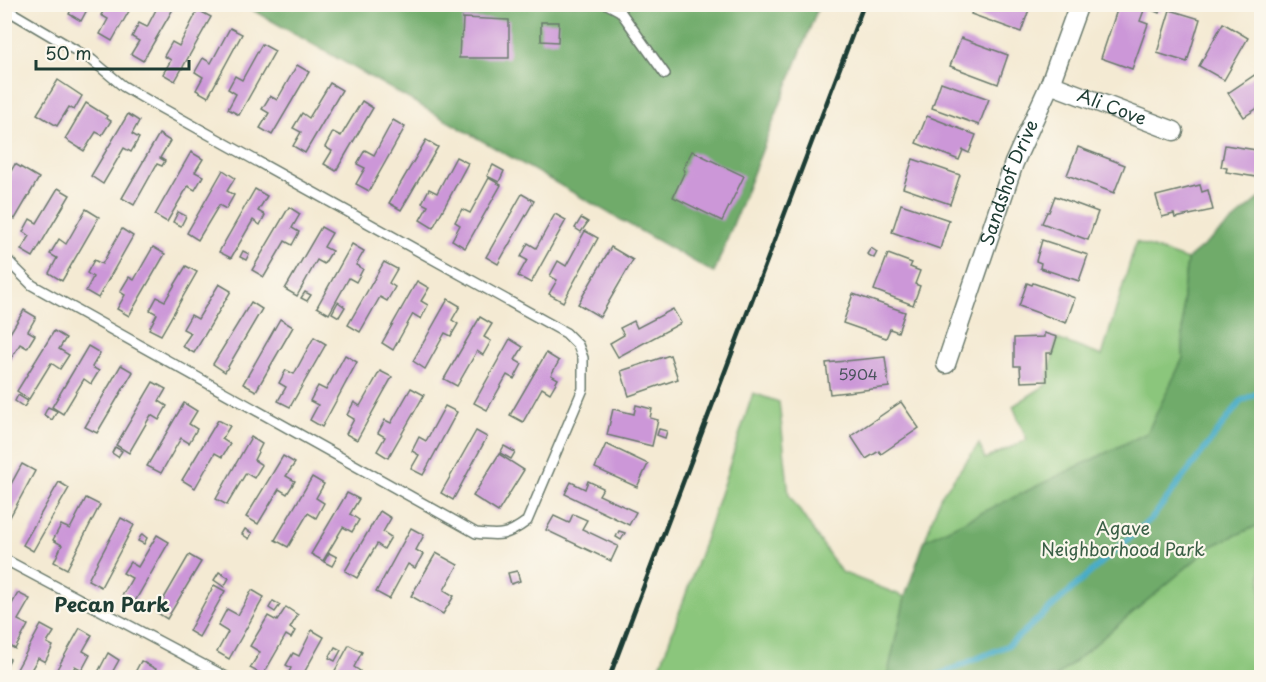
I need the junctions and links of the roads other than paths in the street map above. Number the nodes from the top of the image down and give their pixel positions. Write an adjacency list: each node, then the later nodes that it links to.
1 (607, 4): 4 (lane)
2 (1079, 4): 5 (street, Sandshof Drive)
3 (4, 8): 7 (lane)
4 (665, 74)
5 (1050, 84): 6 (street, Ali Cove); 8 (street, Sandshof Drive)
6 (1174, 130)
7 (4, 256)
8 (946, 364)
9 (4, 559): 10 (lane)
10 (228, 678)

